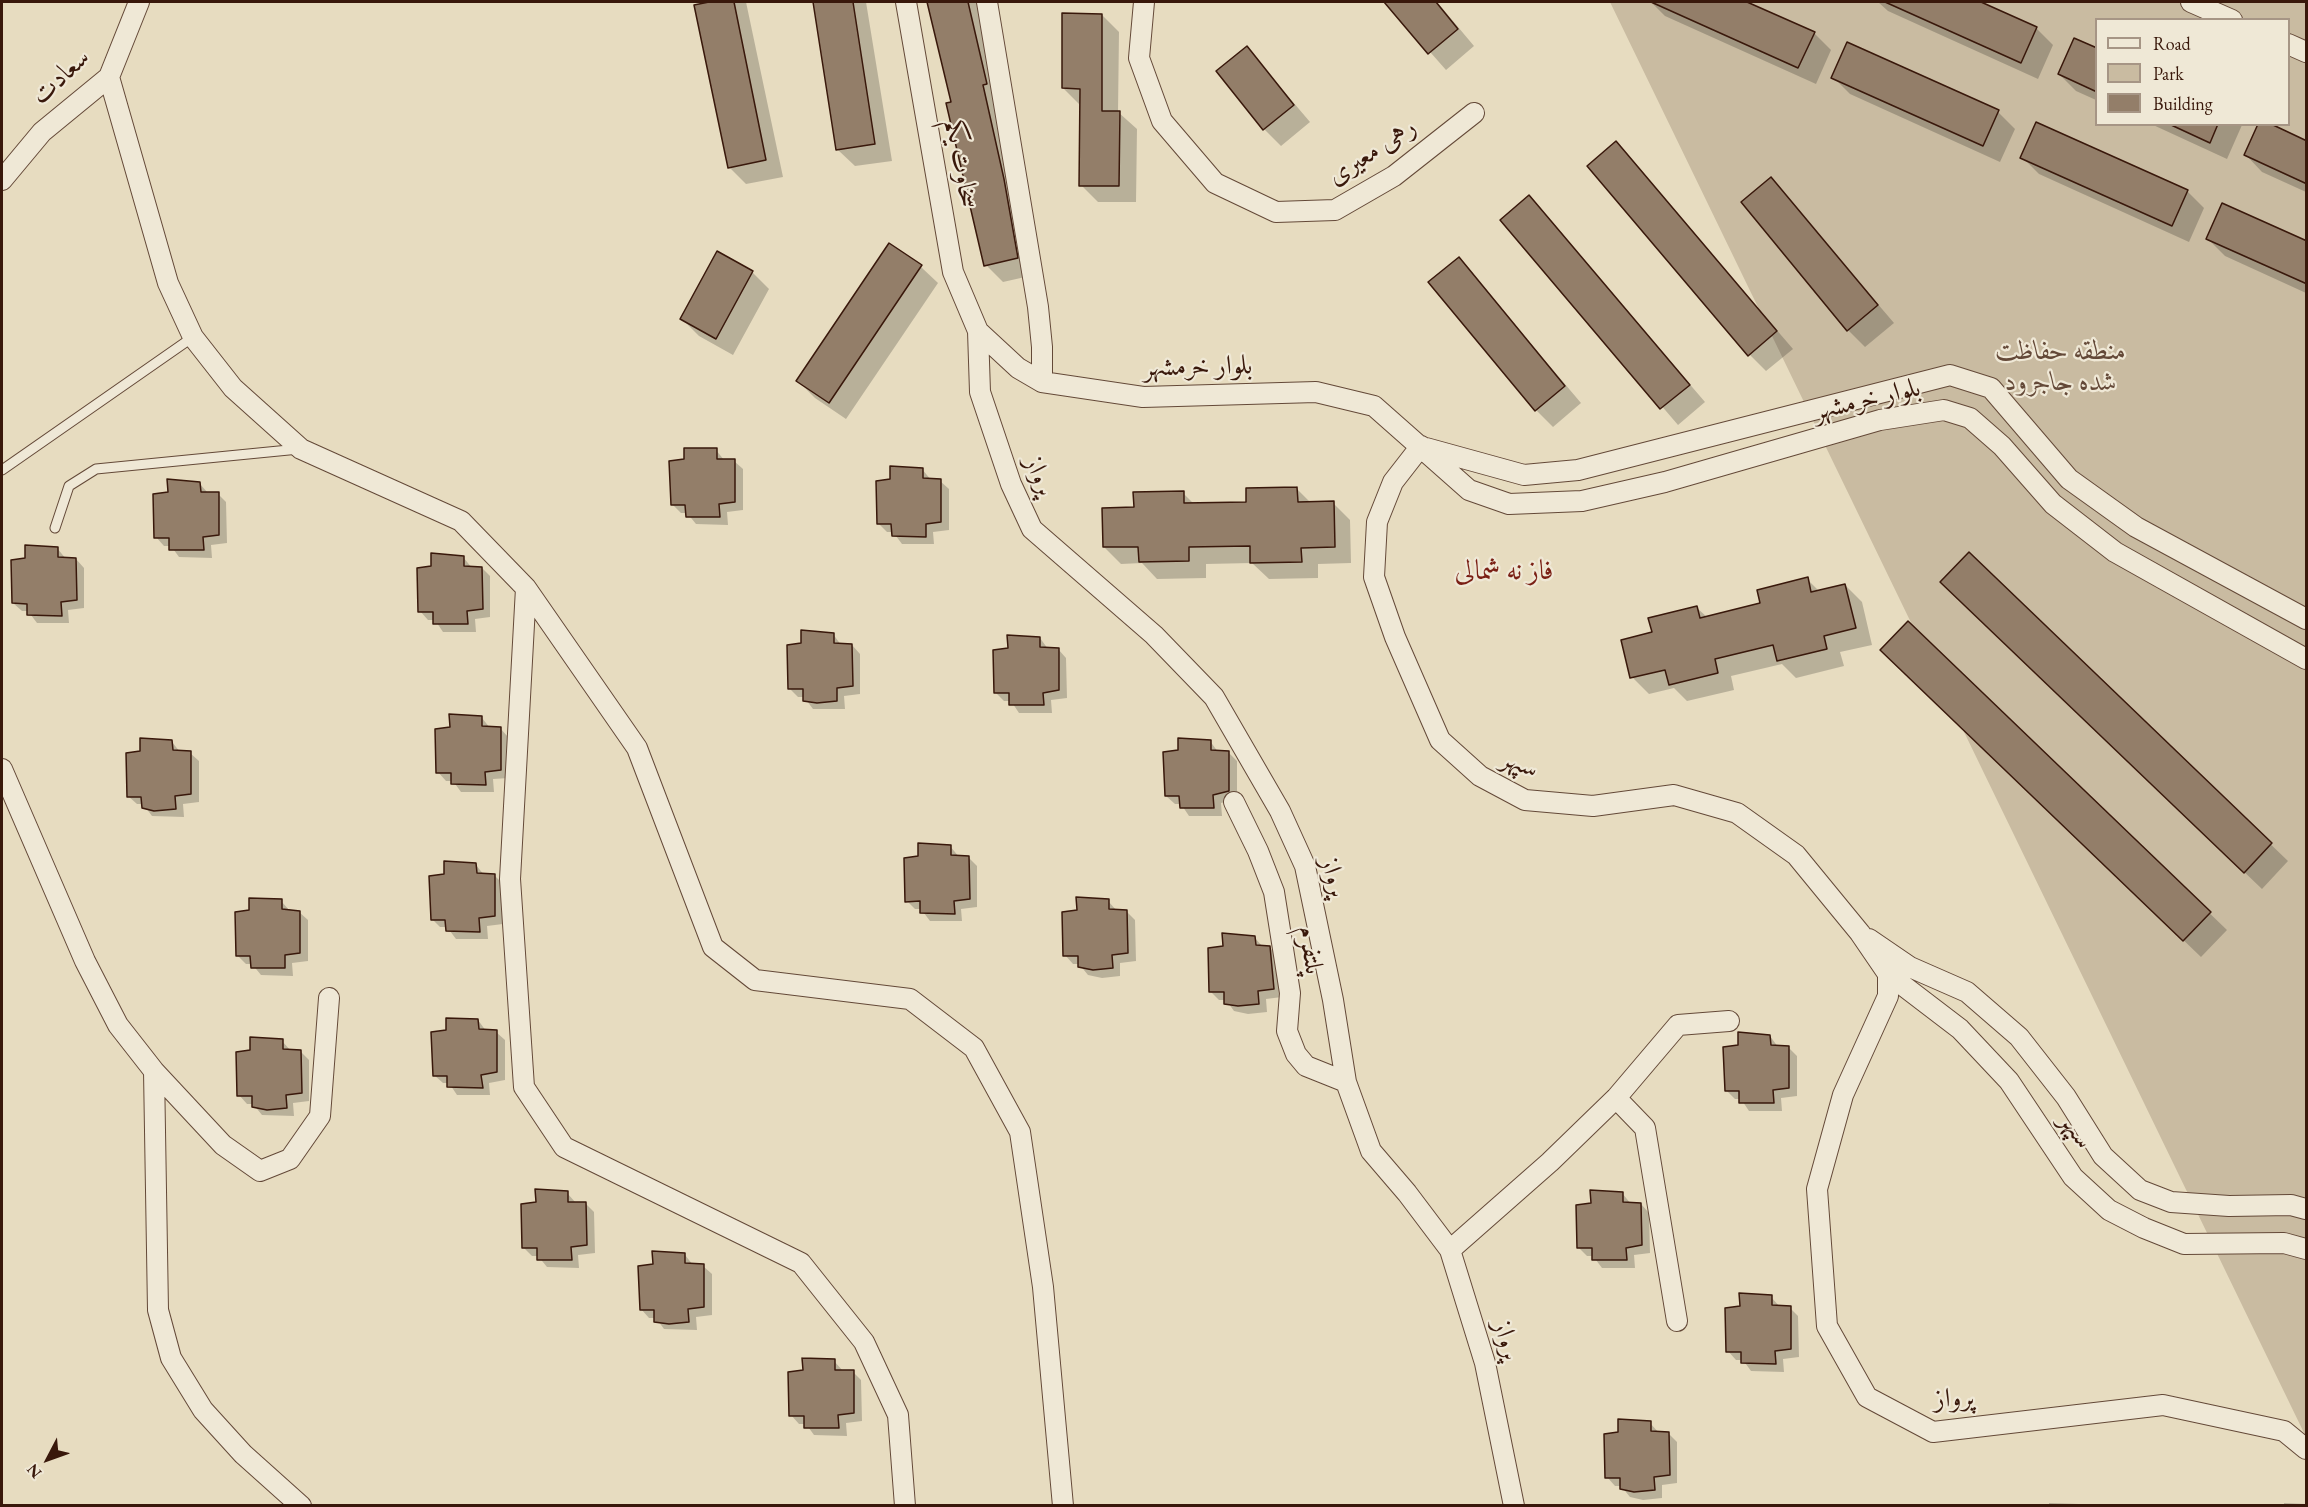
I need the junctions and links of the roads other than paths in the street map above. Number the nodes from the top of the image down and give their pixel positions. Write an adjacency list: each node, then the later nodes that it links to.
1 (140, 2): 9 (street, سعادت)
2 (906, 2): 12 (street, سخاوت یکم)
3 (987, 2): 14 (street)
4 (1144, 2): 10 (street, رهی معیری)
5 (2191, 2): 6 (street)
6 (2227, 18)
7 (2290, 44): 8 (street)
8 (2307, 52)
9 (109, 77): 11 (street, سعادت); 13 (street)
10 (1474, 113)
11 (2, 180)
12 (978, 331): 14 (street, بلوار خرمشهر); 29 (street, پرواز)
13 (193, 337): 16 (street); 17 (lane)
14 (1042, 382): 15 (street, بلوار خرمشهر)
15 (1422, 446): 20 (street, بلوار خرمشهر); 21 (street, بلوار خرمشهر); 24 (street, سپهر)
16 (301, 449): 18 (lane); 19 (street)
17 (2, 470)
18 (55, 528)
19 (526, 588): 37 (street); 38 (street)
20 (2307, 619)
21 (2307, 659)
22 (2, 769): 28 (street)
23 (1234, 802): 29 (street, پلتفرم)
24 (1860, 933): 25 (street, سپهر); 31 (street, سپهر)
25 (1888, 974): 32 (street, سپهر); 35 (street, پرواز)
26 (329, 998): 28 (street)
27 (1729, 1021): 30 (street)
28 (154, 1071): 36 (street)
29 (1346, 1082): 33 (street, پرواز)
30 (1616, 1098): 33 (street); 34 (street)
31 (2307, 1209)
32 (2307, 1249)
33 (1450, 1250): 39 (street, پرواز)
34 (1677, 1322)
35 (2307, 1449)
36 (301, 1506)
37 (905, 1506)
38 (1063, 1506)
39 (1514, 1506)

